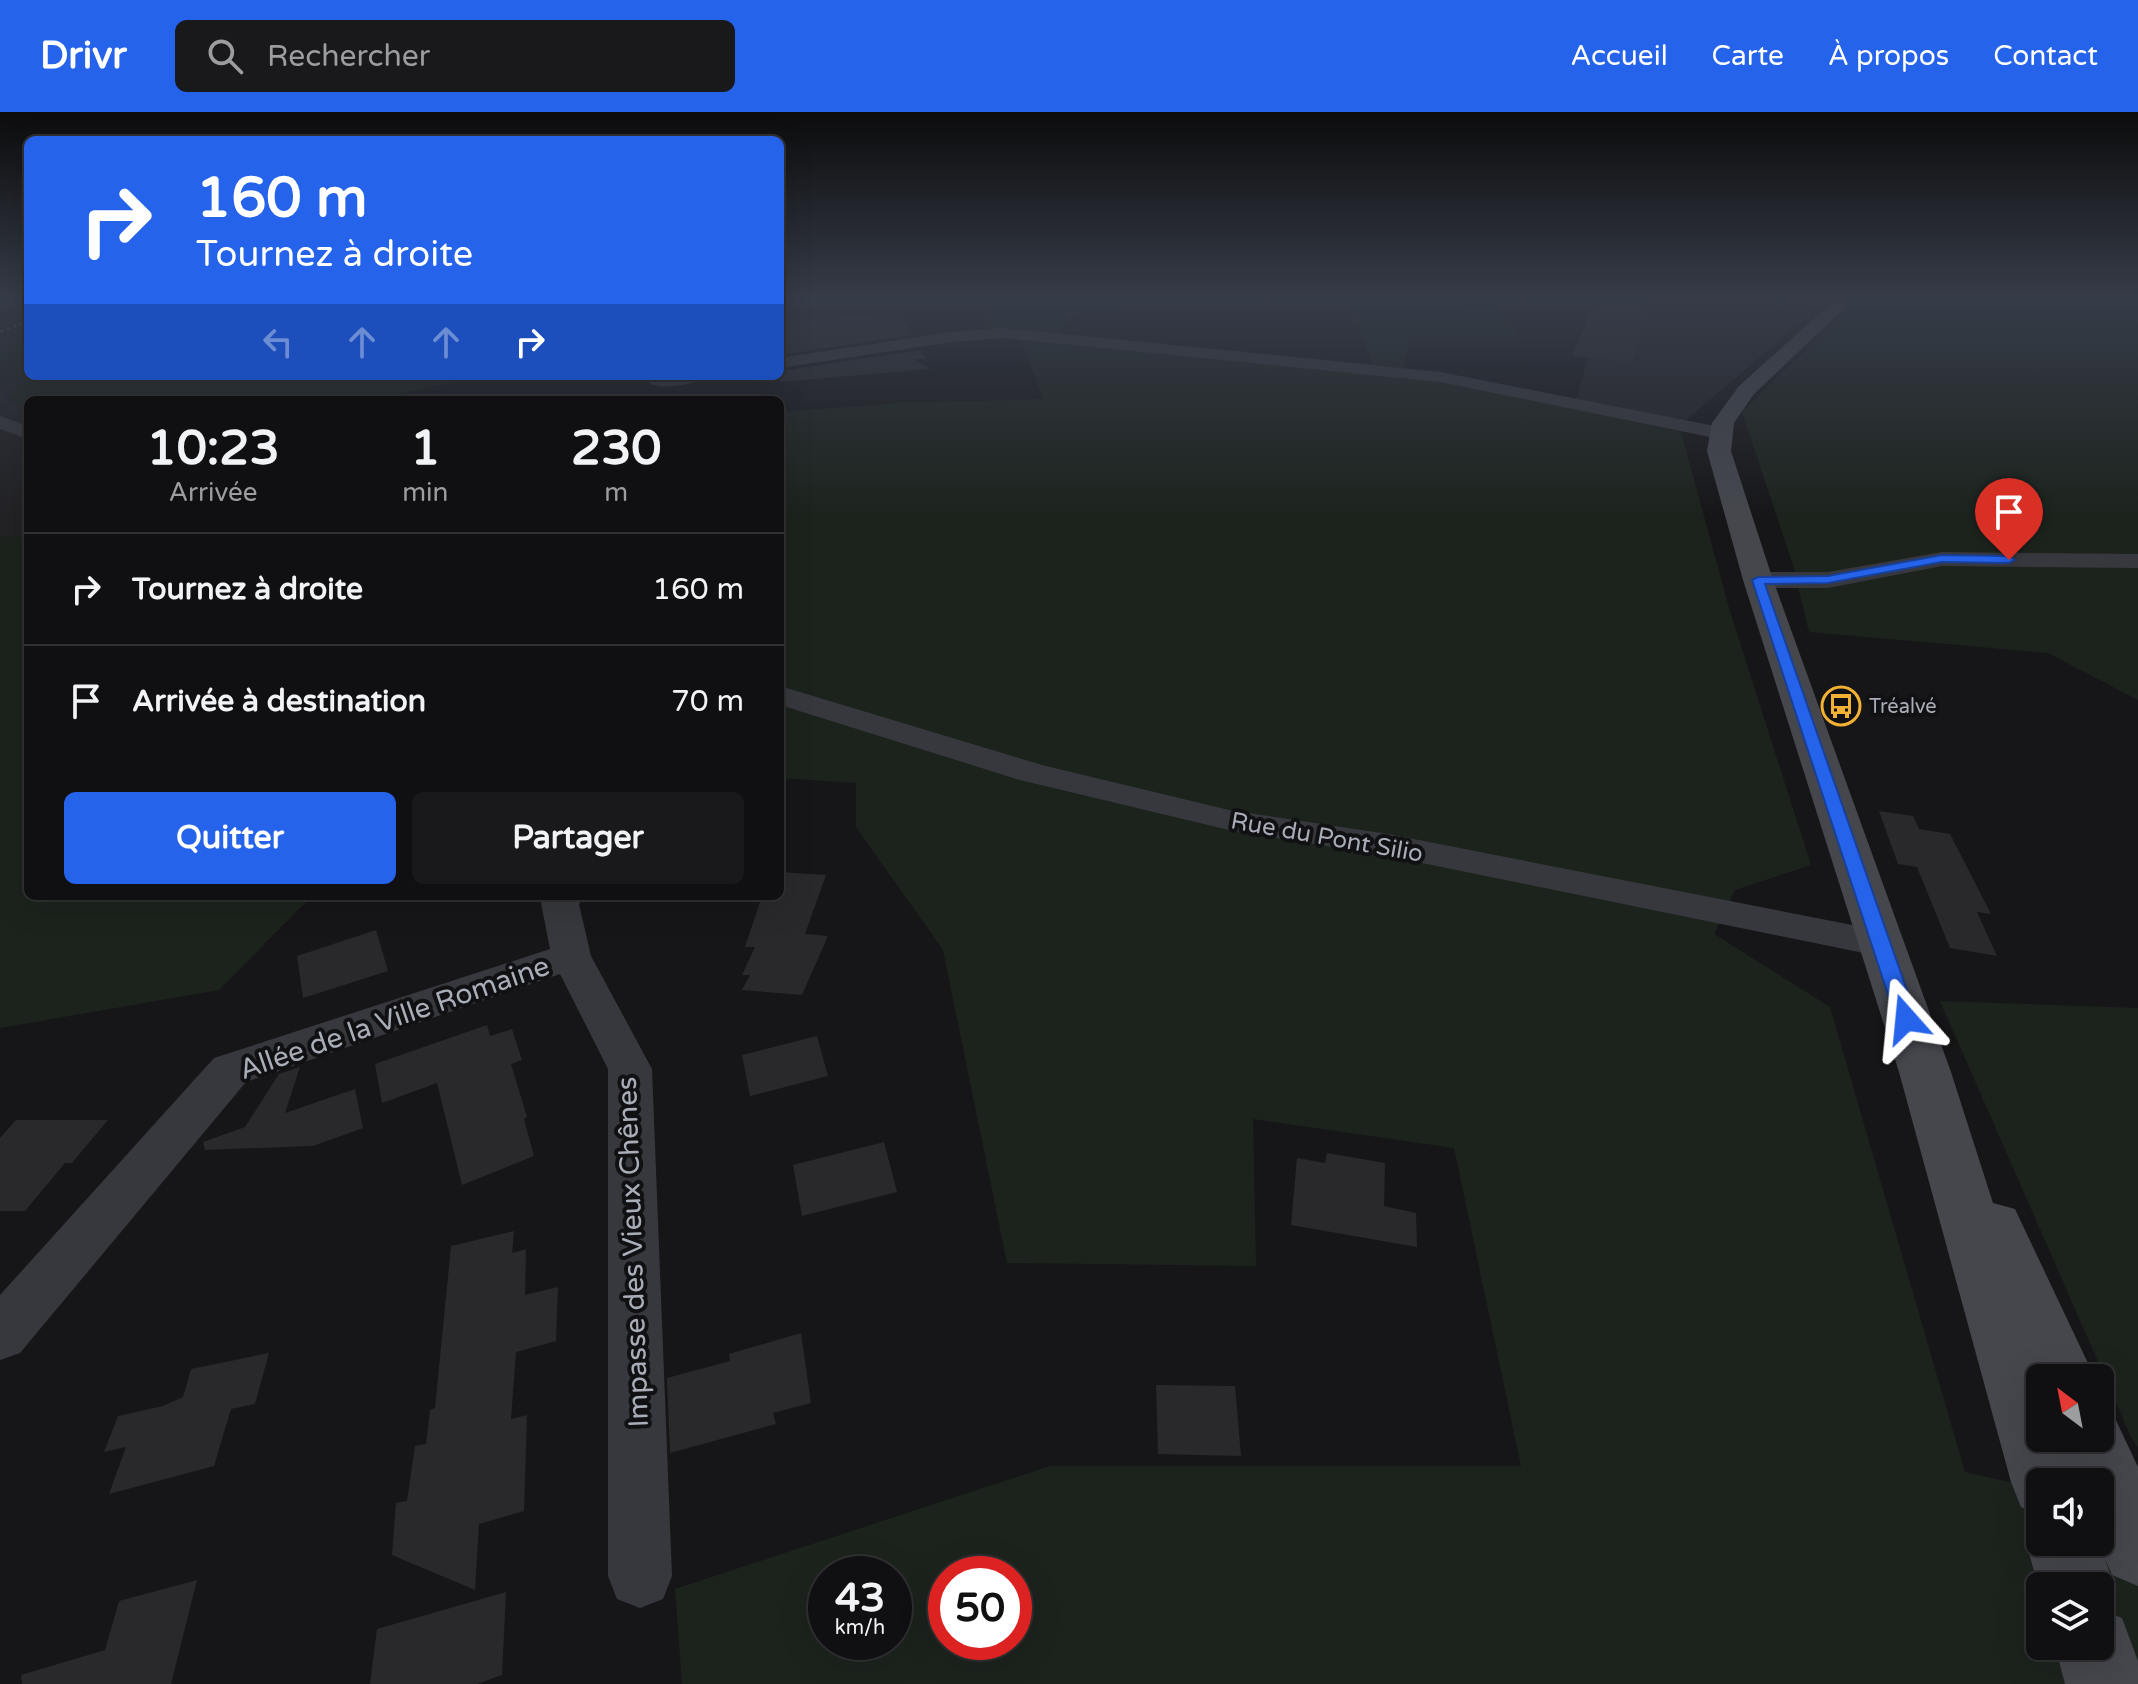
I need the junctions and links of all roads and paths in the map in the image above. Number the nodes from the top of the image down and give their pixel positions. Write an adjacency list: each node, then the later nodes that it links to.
1 (1374, 370): 7 (street)
2 (1768, 370): 7 (main road)
3 (670, 380): 4 (street)
4 (657, 382)
5 (0, 422): 6 (street)
6 (24, 431)
7 (1720, 433): 9 (main road)
8 (2138, 561): 9 (street)
9 (1758, 580): 12 (main road)
10 (784, 696): 12 (street, Rue du Pont Silio)
11 (563, 900): 13 (street, Impasse des Vieux Chênes)
12 (1883, 944): 14 (main road)
13 (571, 956): 15 (street, Allée de la Ville Romaine); 20 (street, Impasse des Vieux Chênes)
14 (1925, 1072): 16 (main road); 18 (main road)
15 (0, 1335)
16 (2056, 1364)
17 (2095, 1452): 19 (main road)
18 (2042, 1468)
19 (2138, 1549)
20 (640, 1576)
21 (2098, 1660): 22 (main road)
22 (2105, 1684)

